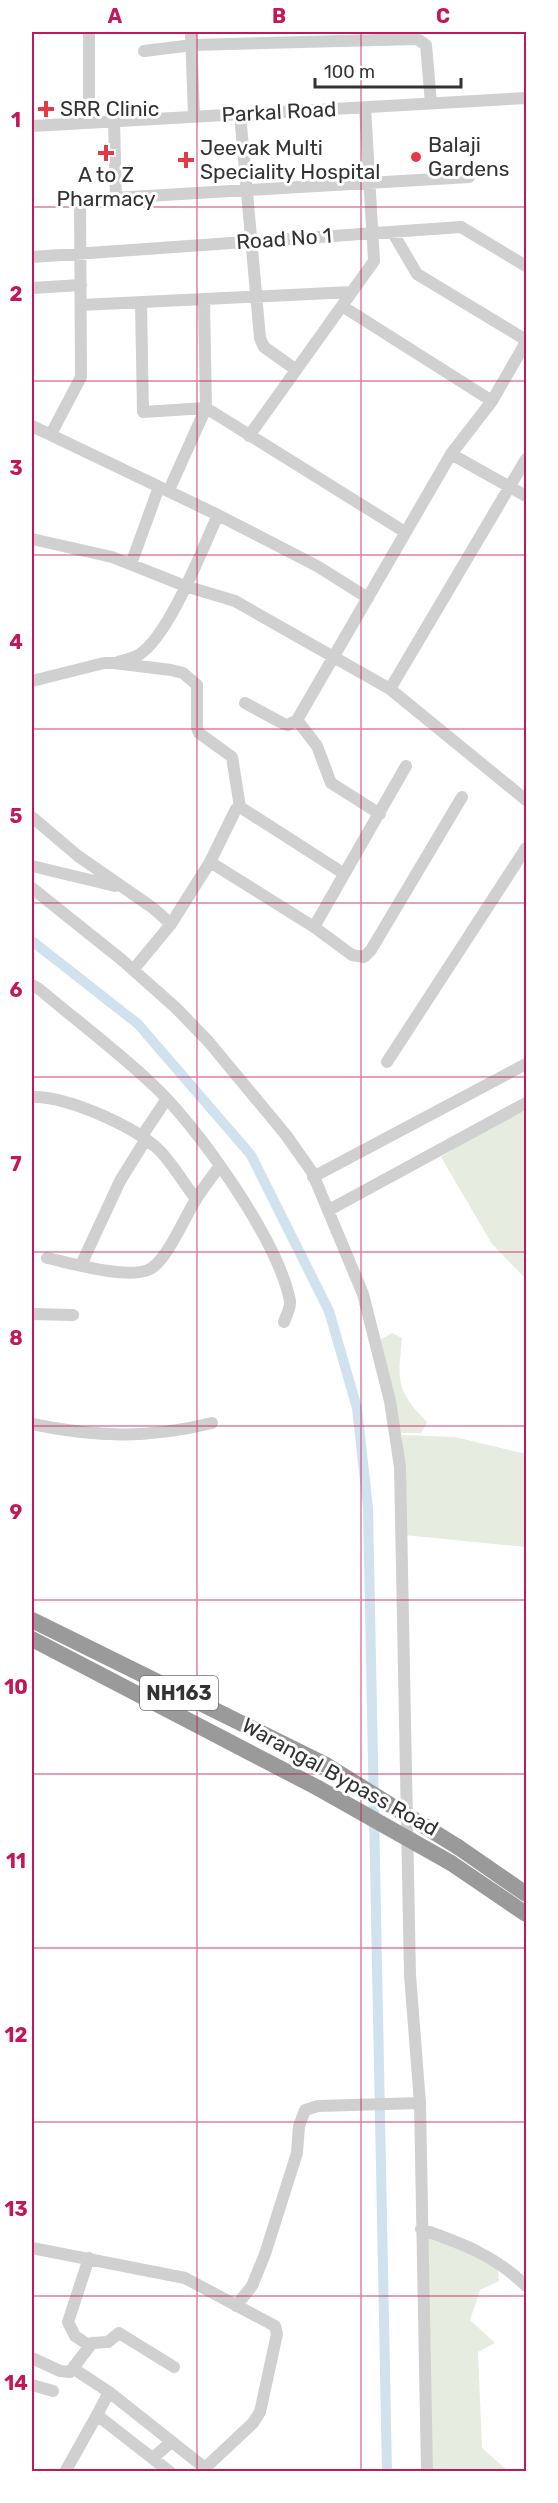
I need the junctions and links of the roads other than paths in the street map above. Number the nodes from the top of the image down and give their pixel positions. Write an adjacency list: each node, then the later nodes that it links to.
1 (89, 32): 13 (street)
2 (191, 32): 5 (street)
3 (324, 36): 4 (street); 5 (street)
4 (382, 36): 8 (street)
5 (193, 45): 6 (street); 11 (street)
6 (144, 51)
7 (526, 98): 8 (street, Parkal Road)
8 (431, 103): 9 (street, Parkal Road)
9 (365, 106): 10 (street, Parkal Road); 16 (street)
10 (240, 114): 11 (street, Parkal Road); 17 (street)
11 (194, 116): 12 (street, Parkal Road)
12 (114, 121): 13 (street, Parkal Road); 18 (street)
13 (89, 122): 14 (street, Parkal Road)
14 (32, 126)
15 (469, 177): 16 (street)
16 (370, 183): 17 (street); 19 (street)
17 (246, 191): 18 (street); 21 (street)
18 (116, 200): 22 (street)
19 (373, 233): 20 (street, Road No 1); 21 (street, Road No 1); 27 (street)
20 (393, 233): 24 (street, Road No 1); 33 (street)
21 (250, 242): 22 (street, Road No 1); 28 (street)
22 (80, 253): 23 (street, Road No 1); 25 (street)
23 (32, 257)
24 (526, 266)
25 (81, 285): 26 (street); 31 (street)
26 (32, 288)
27 (351, 292): 28 (street); 32 (street)
28 (255, 297): 29 (street); 34 (street)
29 (204, 299): 30 (street); 36 (street)
30 (141, 302): 31 (street); 36 (street)
31 (81, 305): 38 (street)
32 (342, 306): 34 (street); 35 (street)
33 (526, 341): 35 (street)
34 (295, 369): 39 (street)
35 (492, 401): 40 (street)
36 (206, 408): 39 (street); 43 (street)
37 (32, 426): 38 (street)
38 (51, 434): 43 (street)
39 (249, 436): 46 (street)
40 (451, 454): 42 (street); 46 (street)
41 (526, 459): 42 (street)
42 (511, 486): 44 (street); 54 (street)
43 (164, 488): 45 (street); 48 (street)
44 (526, 496)
45 (218, 515): 49 (street); 50 (street)
46 (405, 532): 50 (street)
47 (32, 539): 48 (street)
48 (131, 564): 49 (street)
49 (185, 586): 51 (street); 52 (street)
50 (368, 598): 51 (street)
51 (332, 655): 54 (street); 56 (street)
52 (114, 663): 53 (street); 60 (street)
53 (32, 681)
54 (390, 689): 59 (street)
55 (245, 703): 56 (street)
56 (297, 720): 61 (street)
57 (406, 766): 61 (street)
58 (462, 797): 70 (street)
59 (526, 800)
60 (240, 807): 64 (street); 66 (street)
61 (380, 814): 66 (street)
62 (32, 817): 67 (street)
63 (526, 848): 73 (street)
64 (210, 862): 69 (street); 70 (street)
65 (32, 866): 67 (street)
66 (343, 873): 70 (street)
67 (122, 887): 69 (street)
68 (32, 888): 71 (street)
69 (171, 924): 71 (street)
70 (314, 927)
71 (133, 970): 80 (street)
72 (32, 986): 76 (street)
73 (387, 1062)
74 (526, 1064): 80 (street)
75 (32, 1097): 78 (street)
76 (166, 1100): 78 (street); 79 (street)
77 (526, 1103): 82 (street)
78 (144, 1138): 81 (street); 84 (street)
79 (219, 1167): 81 (street); 87 (street)
80 (313, 1177): 82 (street)
81 (196, 1199): 84 (street)
82 (329, 1210): 94 (street)
83 (47, 1258): 84 (street)
84 (81, 1265)
85 (32, 1314): 86 (street)
86 (73, 1315)
87 (284, 1322)
88 (212, 1423): 89 (street)
89 (32, 1424)
90 (32, 1620): 92 (highway, Warangal Bypass Road / NH163, bridge)
91 (32, 1639): 93 (highway, Warangal Bypass Road / NH163, bridge)
92 (526, 1894)
93 (526, 1914)
94 (420, 2103): 95 (street); 99 (street)
95 (421, 2229): 98 (street); 113 (street)
96 (32, 2248): 97 (street)
97 (89, 2258): 99 (street); 100 (street)
98 (526, 2286)
99 (236, 2306): 110 (street)
100 (90, 2346): 102 (street); 103 (street)
101 (32, 2358): 103 (street)
102 (174, 2367)
103 (74, 2369): 106 (street)
104 (32, 2385): 105 (street)
105 (53, 2391)
106 (110, 2392): 107 (street); 108 (street)
107 (97, 2415): 109 (street); 111 (street)
108 (171, 2442): 109 (street); 110 (street)
109 (153, 2458): 112 (street)
110 (204, 2470)
111 (65, 2472)
112 (170, 2472)
113 (427, 2472)

